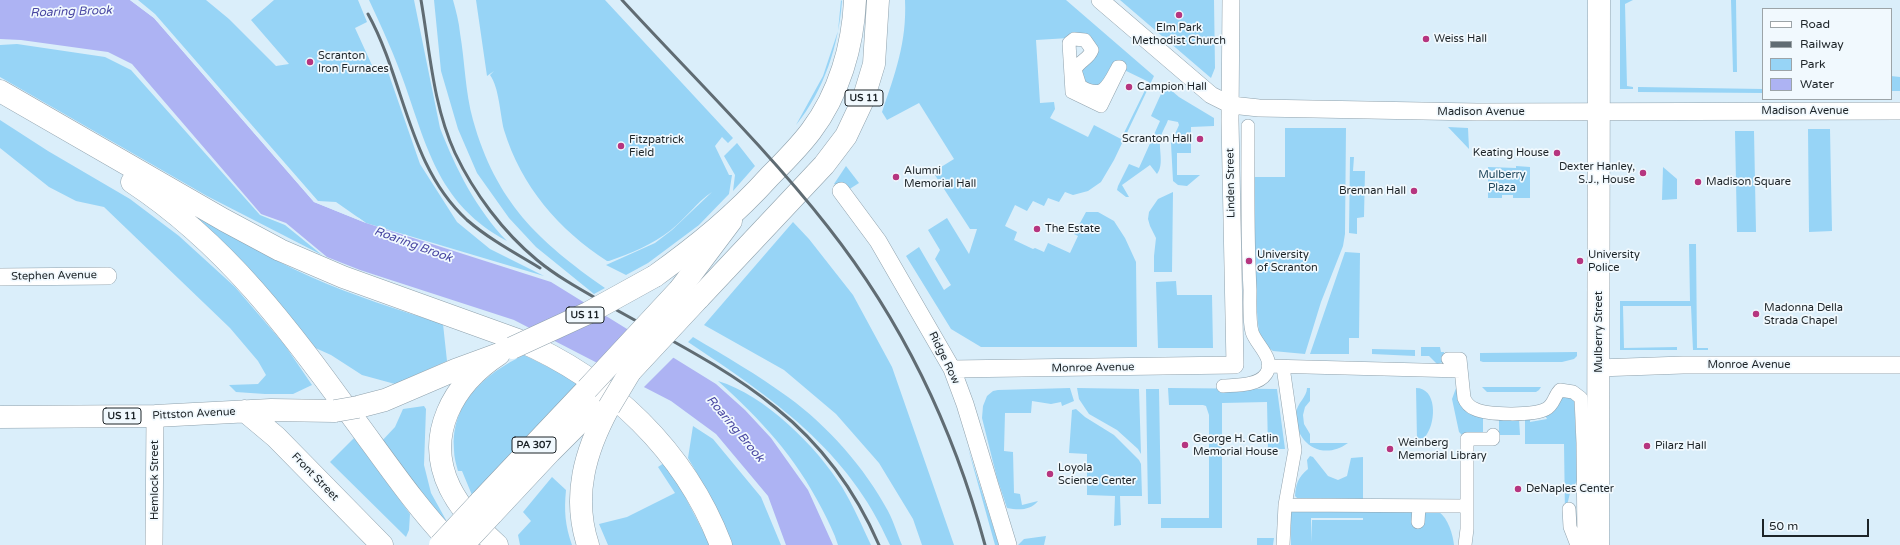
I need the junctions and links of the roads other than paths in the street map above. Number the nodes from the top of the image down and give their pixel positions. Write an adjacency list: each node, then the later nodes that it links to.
1 (855, 0): 14 (main road, US 11)
2 (878, 0): 17 (main road, US 11)
3 (1100, 0): 9 (street, Madison Avenue)
4 (1230, 0): 9 (street, Linden Street)
5 (1599, 0): 11 (main road, Mulberry Street)
6 (1118, 66): 6 (street)
7 (0, 92): 44 (main road)
8 (0, 104): 40 (main road)
9 (1231, 106): 11 (street, Madison Avenue); 20 (street, Linden Street)
10 (1900, 111): 11 (street, Madison Avenue)
11 (1600, 112): 23 (main road, Mulberry Street)
12 (1248, 126): 21 (street)
13 (841, 191): 24 (street, Ridge Row)
14 (740, 208): 17 (main road, PA 307); 18 (main road, US 11, bridge)
15 (108, 276): 16 (street, Stephen Avenue)
16 (0, 277)
17 (689, 294): 26 (main road, PA 307, bridge); 26 (main road, US 11, bridge)
18 (505, 351): 27 (main road, US 11, bridge); 42 (main road)
19 (1900, 364): 23 (street, Monroe Avenue)
20 (1235, 365): 24 (street, Monroe Avenue)
21 (1268, 366): 22 (street); 25 (street)
22 (1283, 366): 31 (street); 49 (street)
23 (1598, 368): 50 (main road, Mulberry Street)
24 (952, 369): 45 (street, Ridge Row)
25 (1223, 386)
26 (599, 399): 34 (main road, PA 307); 43 (main road)
27 (244, 411): 28 (main road, Pittston Avenue / US 11); 38 (main road, Front Street)
28 (155, 416): 29 (main road, Pittston Avenue / US 11); 37 (street, Hemlock Street)
29 (0, 417)
30 (1493, 435): 33 (street)
31 (1285, 505): 32 (street); 46 (street)
32 (1418, 506): 33 (street); 36 (street)
33 (1466, 506): 47 (street)
34 (486, 508): 39 (main road, PA 307, bridge); 41 (main road, bridge)
35 (1569, 509): 48 (street)
36 (1418, 522)
37 (154, 545)
38 (382, 545)
39 (440, 545)
40 (453, 545)
41 (463, 545)
42 (497, 545)
43 (588, 545)
44 (721, 545)
45 (1008, 545)
46 (1283, 545)
47 (1465, 545)
48 (1577, 545)
49 (1584, 545)
50 (1598, 545)

